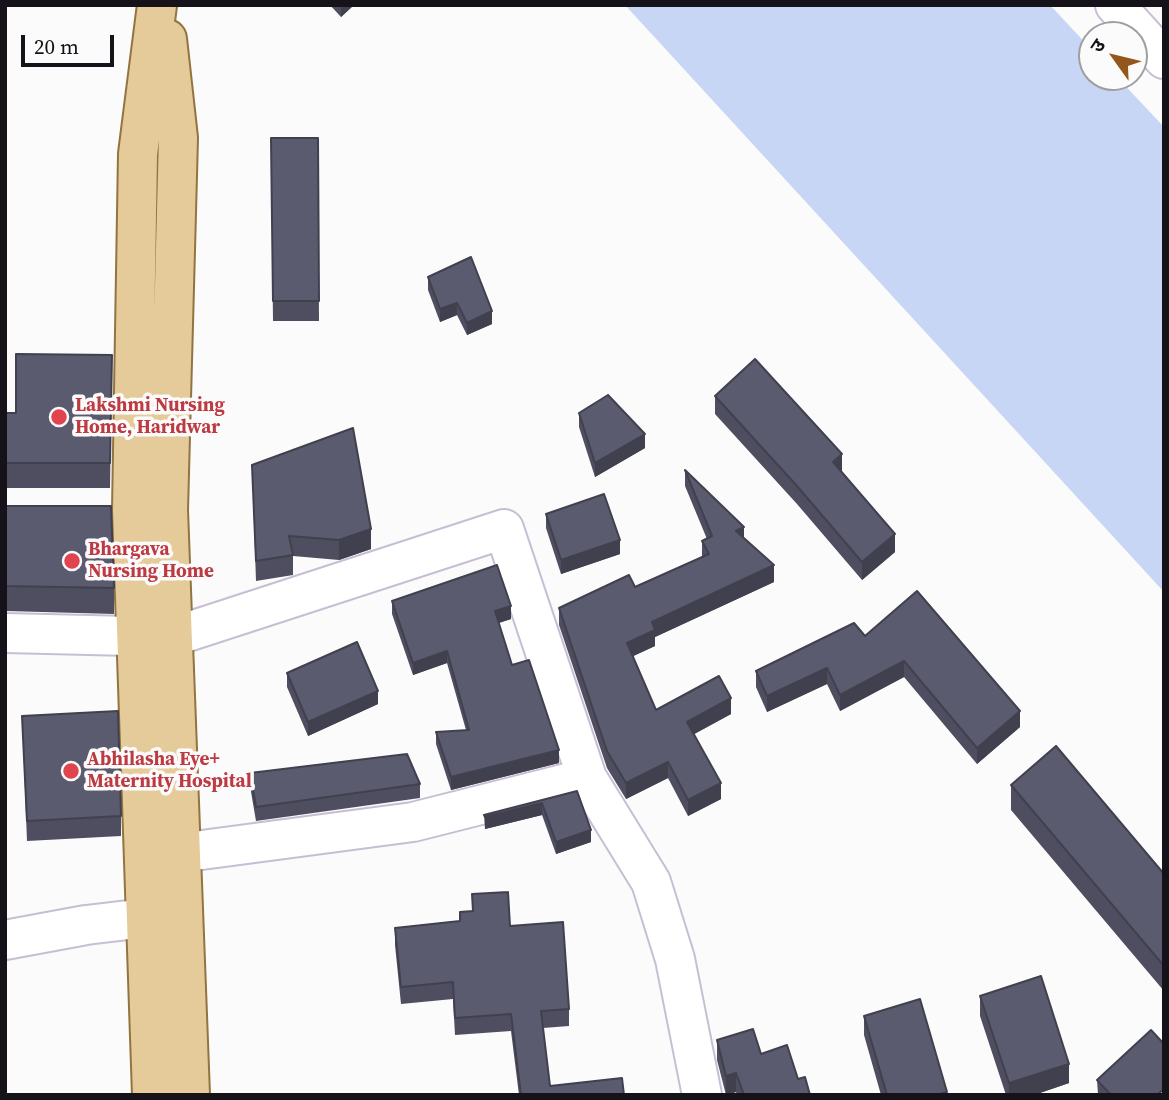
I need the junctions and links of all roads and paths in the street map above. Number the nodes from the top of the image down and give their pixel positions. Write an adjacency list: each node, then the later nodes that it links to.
1 (157, 5): 6 (main road)
2 (163, 5): 6 (main road)
3 (1115, 5): 4 (street)
4 (1164, 59)
5 (94, 510): 6 (street)
6 (150, 510): 8 (main road)
7 (5, 633): 8 (street)
8 (154, 637): 9 (street); 10 (main road); 11 (main road)
9 (587, 778): 10 (street); 15 (street)
10 (179, 853): 11 (main road)
11 (164, 916): 12 (street); 13 (main road); 14 (main road)
12 (5, 940)
13 (152, 1095)
14 (190, 1095)
15 (702, 1095)

